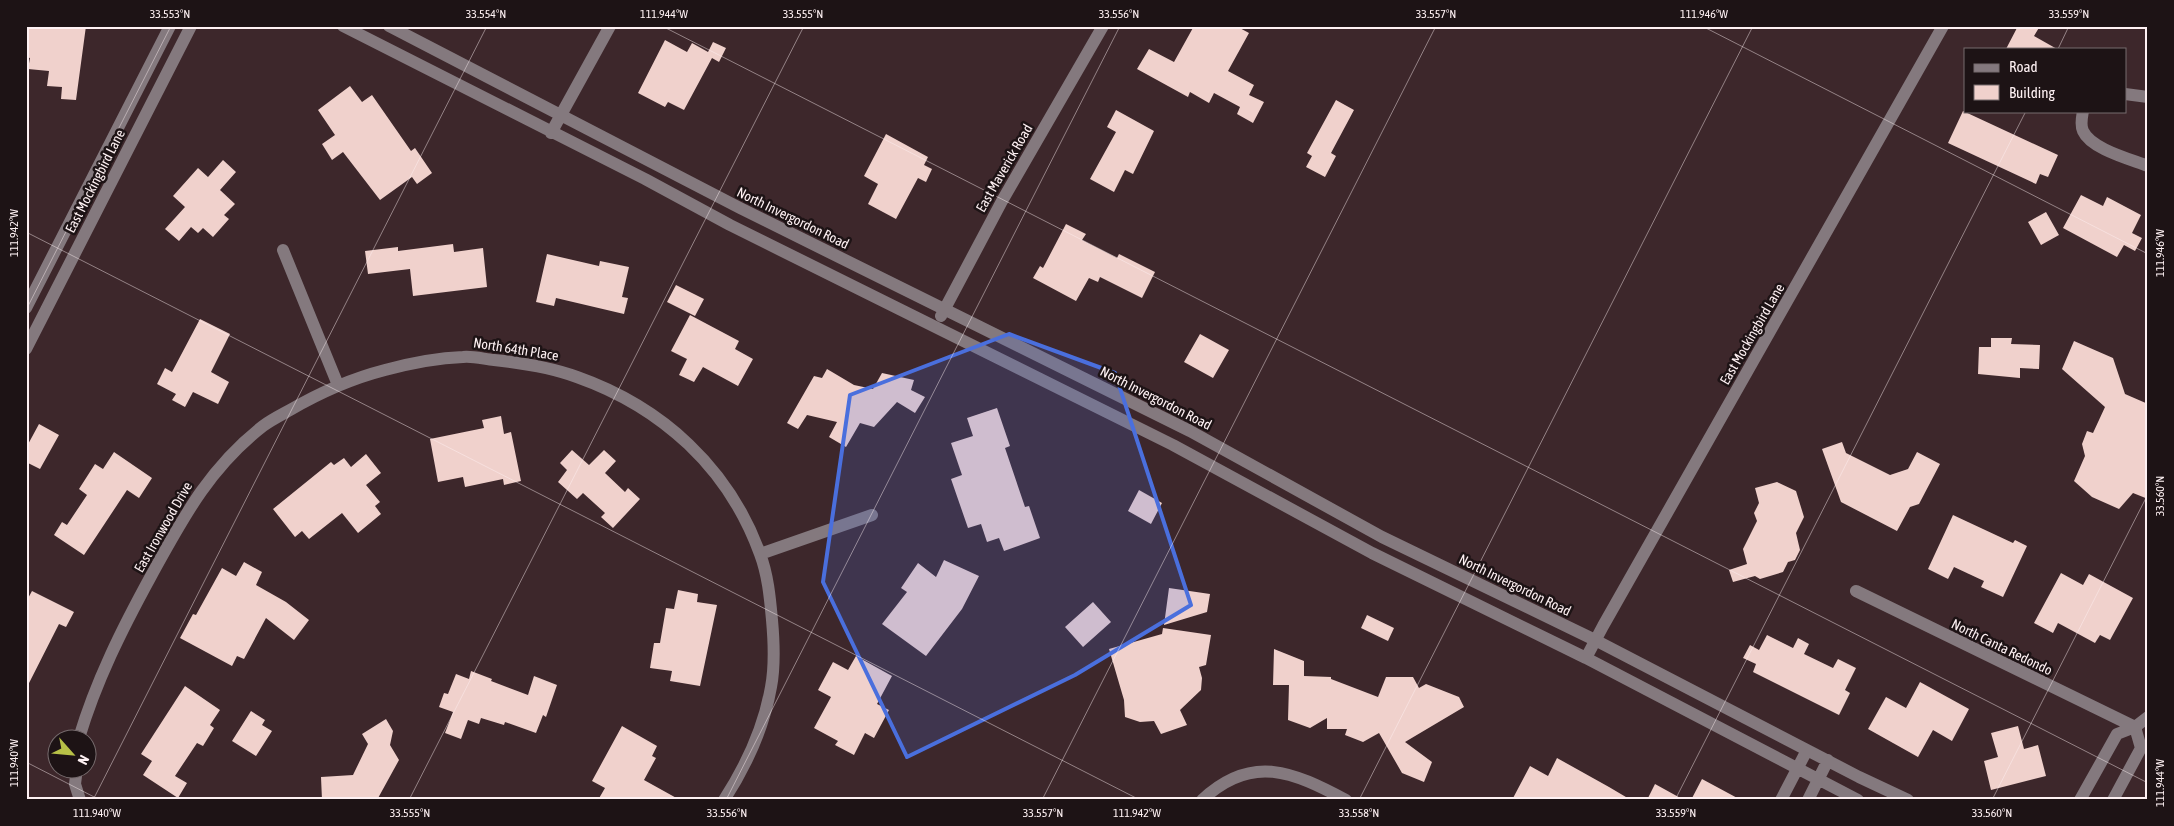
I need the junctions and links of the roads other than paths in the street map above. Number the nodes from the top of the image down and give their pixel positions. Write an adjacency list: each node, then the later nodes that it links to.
1 (170, 26): 15 (street, East Mockingbird Lane)
2 (191, 26): 18 (street, East Mockingbird Lane)
3 (344, 26): 12 (street)
4 (389, 26): 11 (street, North Invergordon Road)
5 (610, 26): 11 (street)
6 (1103, 26): 16 (street, East Maverick Road)
7 (1944, 26): 23 (street, East Mockingbird Lane)
8 (2126, 94): 9 (street)
9 (2148, 97)
10 (2083, 112): 13 (street)
11 (560, 116): 12 (street); 16 (street, North Invergordon Road)
12 (551, 133): 17 (street)
13 (2148, 166)
14 (283, 250): 19 (street)
15 (26, 308)
16 (944, 309): 17 (street, East Maverick Road); 23 (street, North Invergordon Road)
17 (936, 326): 24 (street)
18 (26, 349)
19 (338, 385): 21 (street, North 64th Place); 27 (street, East Ironwood Drive)
20 (872, 515): 21 (street)
21 (760, 554): 34 (street)
22 (1856, 591): 26 (street, North Canta Redondo)
23 (1595, 640): 24 (street, East Mockingbird Lane); 28 (street, North Invergordon Road)
24 (1586, 658): 30 (street)
25 (2148, 716): 26 (street)
26 (2135, 727): 41 (street); 42 (street)
27 (82, 728)
28 (1807, 750): 29 (street, North Invergordon Road); 30 (street)
29 (1828, 760): 32 (street); 40 (street, North Invergordon Road)
30 (1798, 768): 32 (street); 37 (street)
31 (76, 778): 33 (street)
32 (1818, 779): 38 (street); 39 (street)
33 (80, 800)
34 (724, 800)
35 (1202, 800): 36 (street)
36 (1346, 800)
37 (1781, 800)
38 (1808, 800)
39 (1858, 800)
40 (1908, 800)
41 (2080, 800)
42 (2113, 800)

